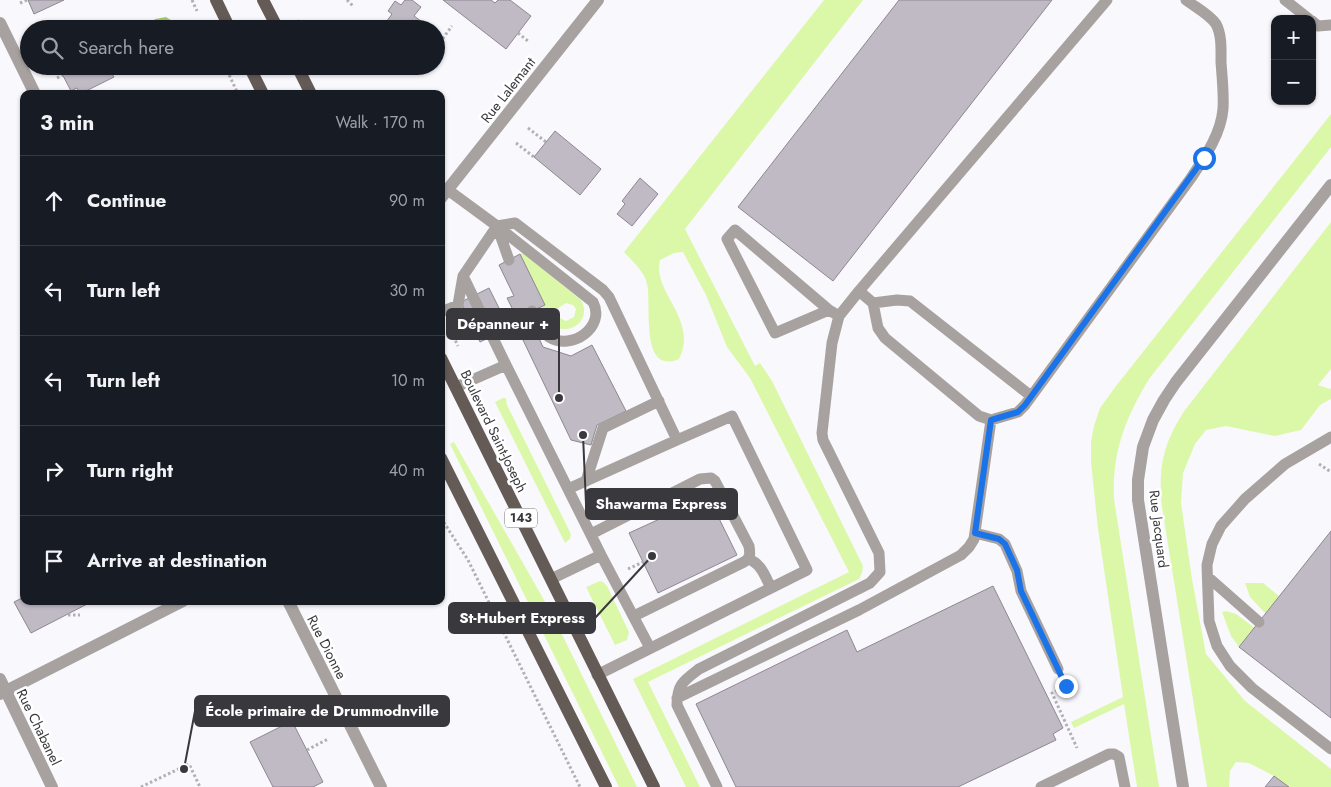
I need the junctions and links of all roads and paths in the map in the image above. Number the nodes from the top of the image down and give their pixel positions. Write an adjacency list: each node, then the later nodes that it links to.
1 (27, 0): 9 (path)
2 (216, 0): 12 (main road)
3 (263, 0): 13 (main road)
4 (347, 0): 10 (path)
5 (598, 0): 37 (street, Rue Lalemant)
6 (1186, 0): 51 (lane)
7 (1285, 0): 11 (lane)
8 (1104, 1): 42 (lane)
9 (20, 3)
10 (354, 6)
11 (1304, 15)
12 (226, 20)
13 (273, 20)
14 (0, 23): 21 (street)
15 (1316, 24): 16 (lane)
16 (1331, 25)
17 (452, 26): 19 (path)
18 (518, 33): 20 (path)
19 (445, 36)
20 (528, 42)
21 (20, 64)
22 (26, 75): 28 (street)
23 (62, 75): 27 (path)
24 (229, 75): 29 (path)
25 (254, 75): 30 (main road)
26 (302, 75): 31 (main road)
27 (57, 78)
28 (33, 90)
29 (236, 90)
30 (261, 90)
31 (309, 90)
32 (528, 128): 34 (path)
33 (516, 142): 35 (path)
34 (546, 142)
35 (534, 157)
36 (1331, 185): 92 (street, Rue Jacquard)
37 (445, 193)
38 (445, 195): 39 (lane)
39 (497, 226): 40 (lane); 41 (lane); 46 (lane); 52 (lane)
40 (509, 260)
41 (463, 276): 44 (lane); 48 (lane)
42 (859, 292): 43 (lane); 47 (lane)
43 (874, 303): 51 (lane); 53 (lane)
44 (445, 310)
45 (829, 310): 45 (lane); 47 (lane)
46 (532, 311)
47 (839, 316): 77 (lane)
48 (506, 365): 50 (lane); 58 (lane)
49 (445, 366): 50 (main road, Boulevard Saint-Joseph / 143)
50 (456, 387): 65 (main road, Boulevard Saint-Joseph / 143)
51 (1031, 396): 53 (lane)
52 (659, 402): 55 (lane); 57 (lane)
53 (991, 420): 60 (lane)
54 (1331, 437): 64 (lane)
55 (677, 440): 57 (lane); 66 (lane)
56 (445, 466): 87 (main road)
57 (586, 481): 58 (lane)
58 (568, 489): 61 (lane)
59 (445, 524): 86 (path)
60 (975, 533): 74 (lane); 77 (lane)
61 (591, 534): 62 (lane); 63 (lane)
62 (601, 555): 65 (lane); 71 (lane)
63 (748, 559): 66 (lane); 71 (lane)
64 (1208, 577): 72 (lane); 80 (lane)
65 (551, 579): 75 (main road, Boulevard Saint-Joseph / 143)
66 (771, 588): 73 (lane)
67 (175, 605): 76 (street)
68 (290, 605): 85 (street, Rue Dionne)
69 (68, 615): 70 (path)
70 (80, 615)
71 (634, 616): 73 (lane)
72 (1259, 622)
73 (650, 648): 75 (lane)
74 (1058, 669): 78 (path)
75 (597, 674): 88 (main road, Boulevard Saint-Joseph / 143)
76 (2, 688): 82 (street, Rue Chabanel)
77 (677, 698): 89 (lane)
78 (1070, 729)
79 (328, 739): 81 (path)
80 (1331, 749)
81 (307, 750)
82 (52, 787)
83 (141, 787): 84 (path)
84 (200, 787)
85 (380, 787)
86 (580, 787)
87 (606, 787)
88 (654, 787)
89 (717, 787)
90 (1041, 787): 91 (lane)
91 (1124, 787)
92 (1183, 787)

